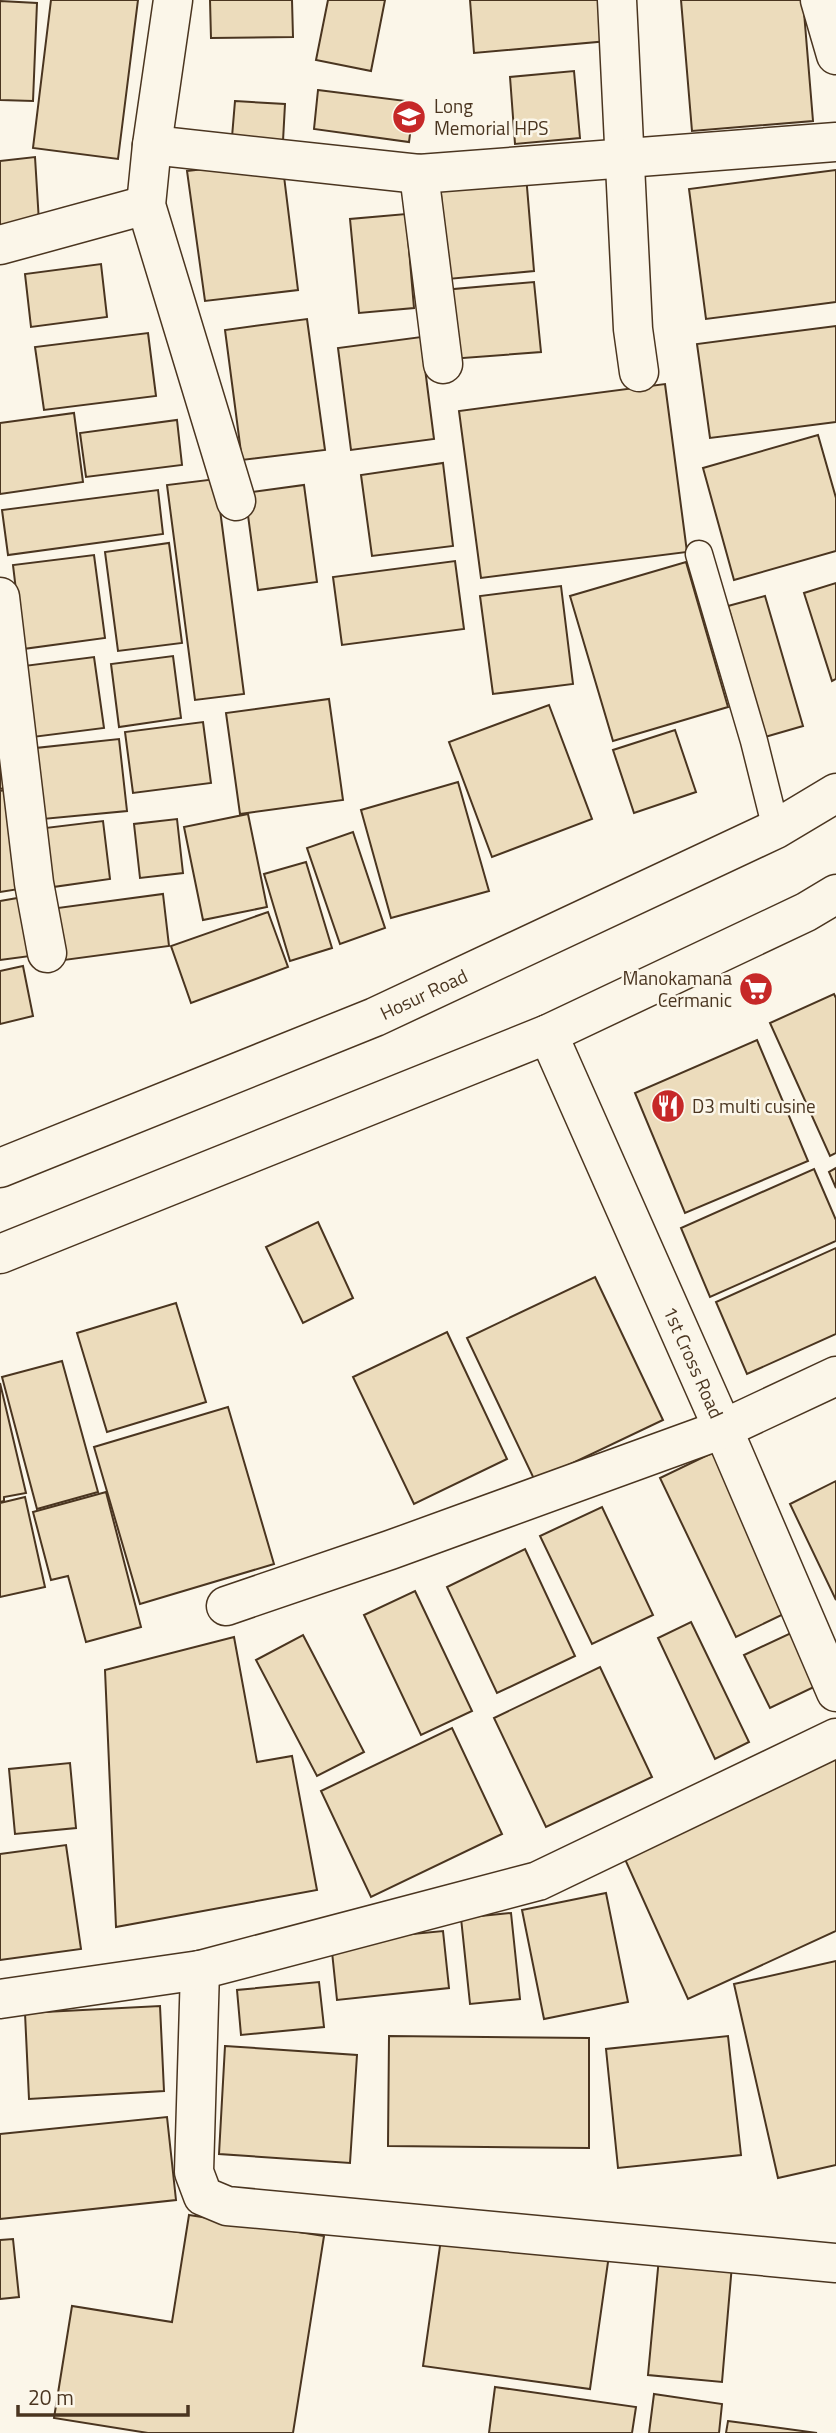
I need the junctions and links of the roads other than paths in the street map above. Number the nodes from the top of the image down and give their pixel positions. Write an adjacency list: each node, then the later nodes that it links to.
1 (173, 0): 6 (street)
2 (617, 0): 7 (street)
3 (820, 0): 4 (street)
4 (836, 55)
5 (836, 142): 7 (street)
6 (152, 145): 8 (street); 9 (street)
7 (625, 158): 8 (street); 12 (street)
8 (419, 174): 11 (street)
9 (146, 205): 10 (street); 13 (street)
10 (0, 245)
11 (443, 364)
12 (639, 372)
13 (236, 501)
14 (699, 554): 17 (lane)
15 (0, 597): 19 (street)
16 (836, 793): 17 (street, Hosur Road)
17 (776, 829): 21 (street, Hosur Road)
18 (836, 894): 20 (street)
19 (47, 953)
20 (548, 1034): 22 (street); 24 (street, 1st Cross Road)
21 (0, 1168)
22 (0, 1254)
23 (836, 1376): 24 (street)
24 (723, 1429): 25 (street); 26 (street, 1st Cross Road)
25 (226, 1606)
26 (836, 1692)
27 (836, 1738): 28 (street)
28 (200, 1970): 29 (street); 30 (street)
29 (0, 1999)
30 (836, 2263)

